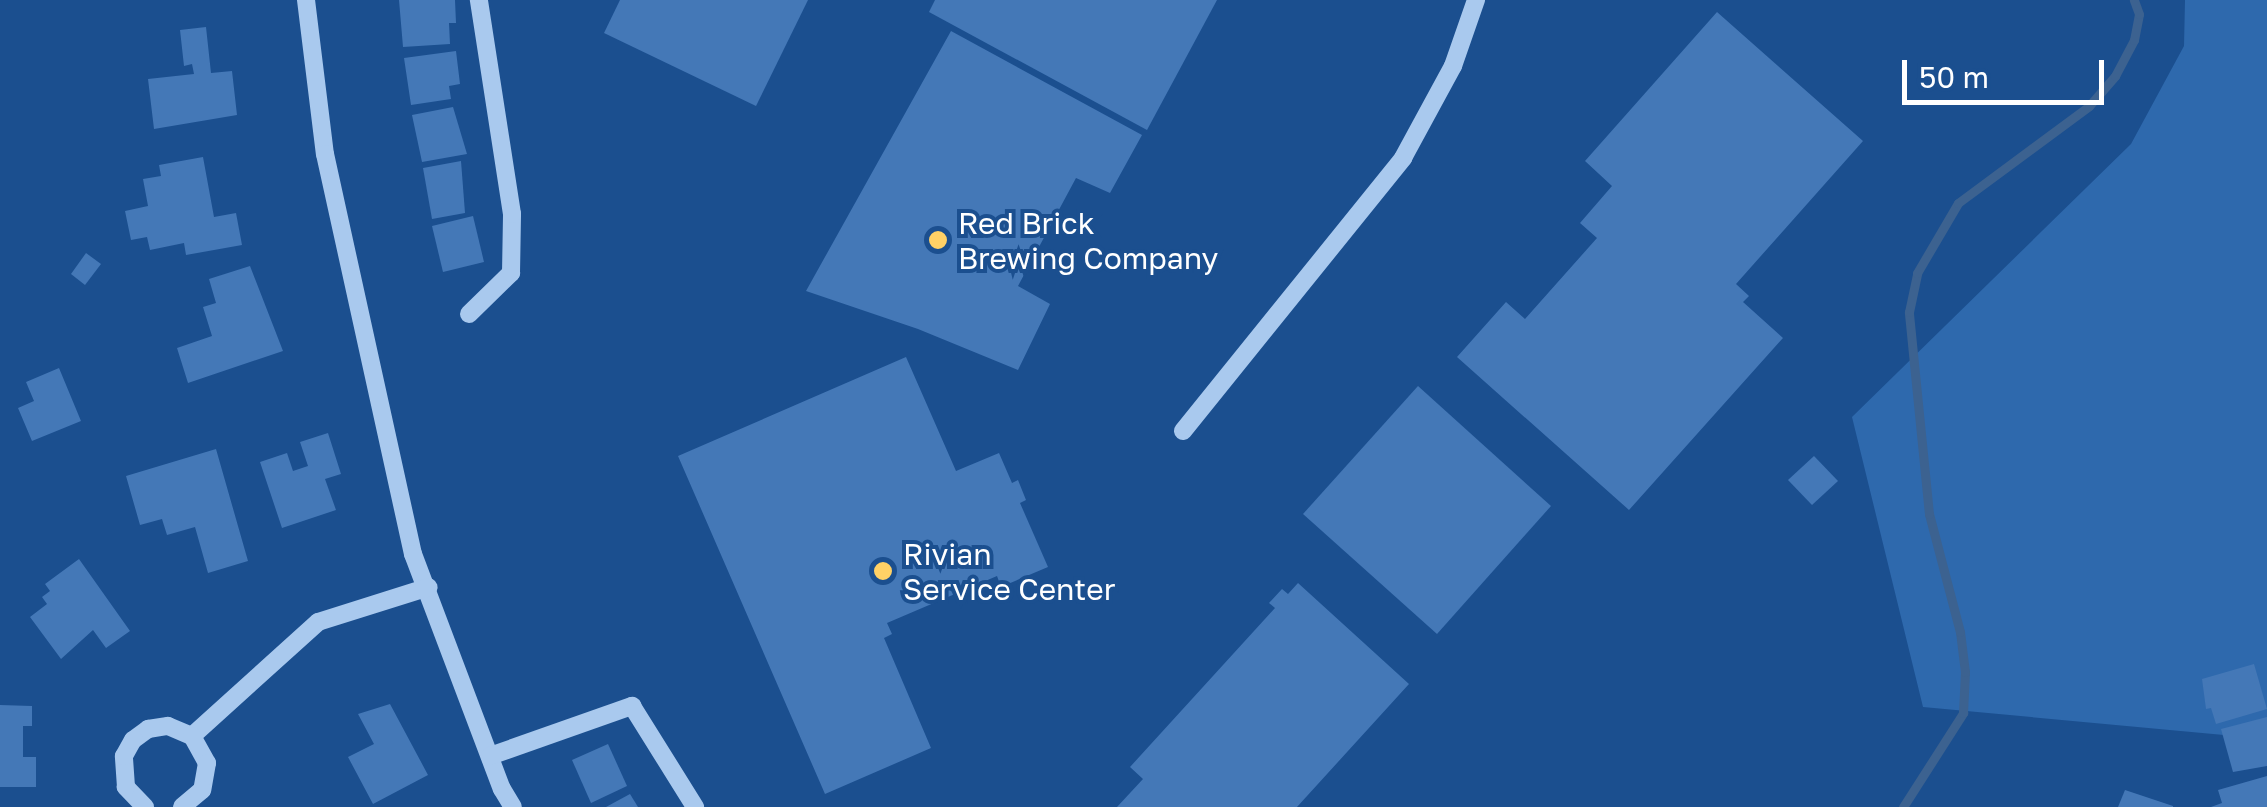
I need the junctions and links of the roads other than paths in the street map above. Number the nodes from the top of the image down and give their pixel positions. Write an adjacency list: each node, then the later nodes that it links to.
1 (306, 0): 6 (street)
2 (479, 0): 4 (street)
3 (1476, 0): 5 (street)
4 (469, 314)
5 (1183, 431)
6 (429, 587): 7 (street); 8 (street)
7 (192, 736): 9 (street); 10 (street)
8 (490, 756): 11 (street); 12 (street)
9 (145, 807)
10 (182, 807)
11 (513, 807)
12 (695, 807)

